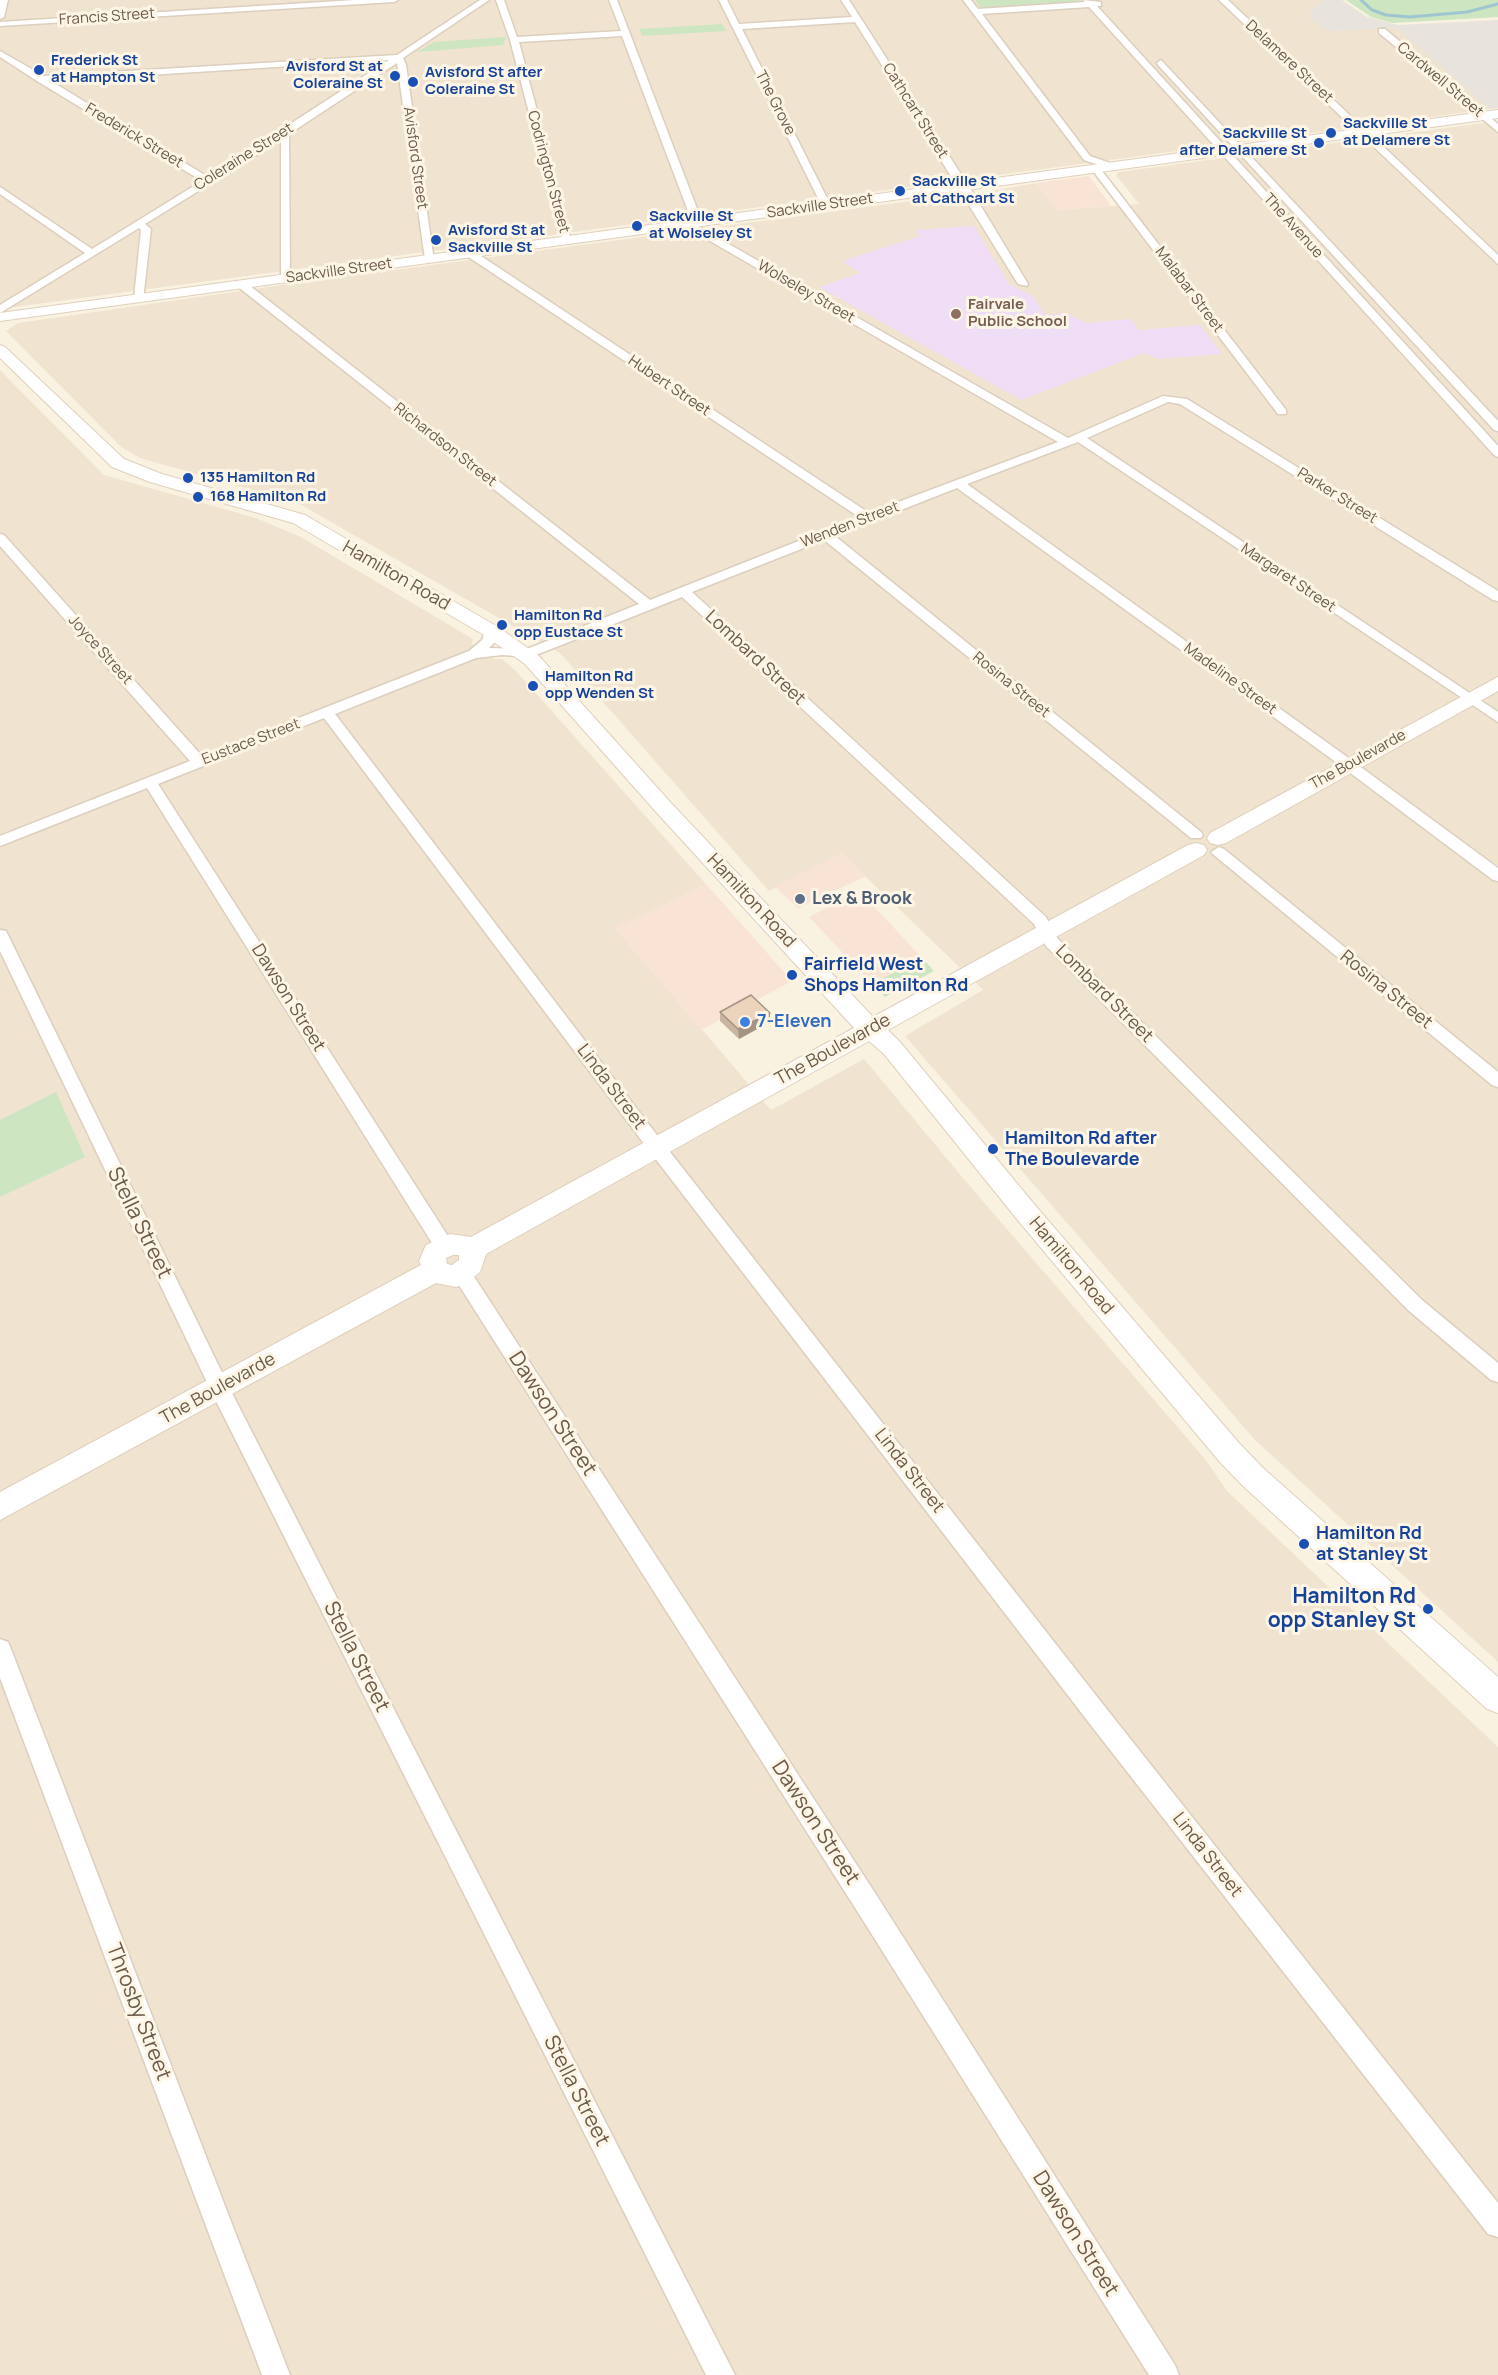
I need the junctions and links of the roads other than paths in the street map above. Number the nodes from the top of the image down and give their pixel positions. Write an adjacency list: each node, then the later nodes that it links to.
1 (4, 0): 14 (street)
2 (394, 0): 12 (street, Francis Street)
3 (485, 0): 23 (street, Coleraine Street)
4 (500, 0): 20 (street, Codrington Street)
5 (613, 0): 19 (street)
6 (723, 0): 17 (street, The Grove)
7 (845, 0): 15 (street, Cathcart Street)
8 (967, 0): 13 (street)
9 (1223, 0): 28 (street, Delamere Street)
10 (1089, 2): 11 (street); 13 (street); 31 (street, The Avenue)
11 (1106, 3)
12 (273, 4): 16 (street, Francis Street)
13 (976, 12): 32 (street)
14 (0, 17)
15 (857, 20): 17 (street); 37 (street, Cathcart Street)
16 (0, 24)
17 (737, 27): 39 (street, The Grove)
18 (1382, 31): 26 (street, Cardwell Street)
19 (626, 33): 20 (street); 41 (street)
20 (514, 40): 42 (street, Codrington Street)
21 (0, 54): 24 (street, Frederick Street)
22 (1155, 56): 30 (street, The Avenue)
23 (398, 57): 24 (street); 29 (street, Coleraine Street); 45 (street, Avisford Street)
24 (40, 79): 36 (street, Frederick Street)
25 (1498, 114): 26 (main road, Sackville Street)
26 (1483, 116): 27 (street, Cardwell Street); 28 (main road, Sackville Street)
27 (1498, 129)
28 (1357, 131): 30 (main road, Sackville Street); 46 (street, Delamere Street)
29 (285, 133): 36 (street, Coleraine Street); 47 (street)
30 (1241, 150): 31 (main road, Sackville Street); 55 (street, The Avenue)
31 (1225, 152): 33 (main road, Sackville Street); 57 (street, The Avenue)
32 (1087, 158): 33 (street); 35 (street)
33 (1116, 166): 34 (main road, Sackville Street)
34 (1096, 169): 35 (main road, Sackville Street); 54 (street, Malabar Street)
35 (1078, 172): 37 (main road, Sackville Street)
36 (207, 180): 40 (street, Coleraine Street)
37 (964, 187): 39 (main road, Sackville Street); 49 (street, Cathcart Street)
38 (0, 189): 43 (street)
39 (826, 206): 41 (main road, Sackville Street)
40 (138, 223): 43 (street, Coleraine Street); 50 (street)
41 (693, 223): 42 (main road, Sackville Street); 56 (street, Wolseley Street)
42 (566, 241): 44 (main road, Sackville Street)
43 (91, 253): 51 (street, Coleraine Street)
44 (471, 254): 45 (main road, Sackville Street); 59 (street, Hubert Street)
45 (430, 259): 47 (main road, Sackville Street)
46 (1498, 261)
47 (286, 278): 48 (main road, Sackville Street)
48 (241, 284): 50 (main road, Sackville Street); 64 (street, Richardson Street)
49 (1023, 284)
50 (139, 298): 51 (main road, Sackville Street)
51 (5, 313)
52 (2, 351): 65 (main road, Hamilton Road)
53 (1175, 398): 56 (street, Wenden Street); 63 (street, Parker Street)
54 (1282, 412)
55 (1498, 428)
56 (1072, 440): 58 (street, Wenden Street); 69 (street, Margaret Street)
57 (1498, 453)
58 (959, 484): 59 (street, Wenden Street); 73 (street, Madeline Street)
59 (868, 518): 60 (street, Wenden Street)
60 (826, 535): 62 (street, Wenden Street); 76 (street, Rosina Street)
61 (0, 537): 72 (street, Joyce Street)
62 (683, 591): 64 (street, Wenden Street); 79 (street, Lombard Street)
63 (1498, 597)
64 (648, 605): 66 (street, Wenden Street)
65 (491, 632): 66 (main road, Hamilton Road); 67 (street)
66 (524, 653): 67 (street, Wenden Street); 81 (main road, Hamilton Road)
67 (474, 654): 70 (street, Eustace Street)
68 (1498, 683): 69 (main road, The Boulevarde)
69 (1469, 699): 71 (street, Margaret Street); 73 (main road, The Boulevarde)
70 (327, 713): 72 (street, Eustace Street); 83 (street, Linda Street)
71 (1498, 718)
72 (199, 762): 74 (street, Eustace Street)
73 (1347, 765): 77 (main road, The Boulevarde); 78 (street, Madeline Street)
74 (150, 782): 75 (street, Eustace Street); 84 (street, Dawson Street)
75 (0, 841)
76 (1196, 843): 77 (main road); 79 (main road, The Boulevarde)
77 (1218, 845): 82 (street, Rosina Street)
78 (1498, 876)
79 (1047, 931): 81 (main road, The Boulevarde); 85 (street, Lombard Street)
80 (0, 935): 86 (street, Stella Street)
81 (871, 1029): 83 (main road, The Boulevarde); 89 (main road, Hamilton Road)
82 (1498, 1081)
83 (657, 1148): 84 (main road, The Boulevarde); 90 (street, Linda Street)
84 (453, 1260): 86 (main road, The Boulevarde); 93 (street, Dawson Street)
85 (1498, 1374)
86 (220, 1388): 87 (main road, The Boulevarde); 92 (street, Stella Street)
87 (0, 1508)
88 (0, 1649): 91 (street, Throsby Street)
89 (1498, 1698)
90 (1498, 2224)
91 (276, 2375)
92 (721, 2375)
93 (1165, 2375)

